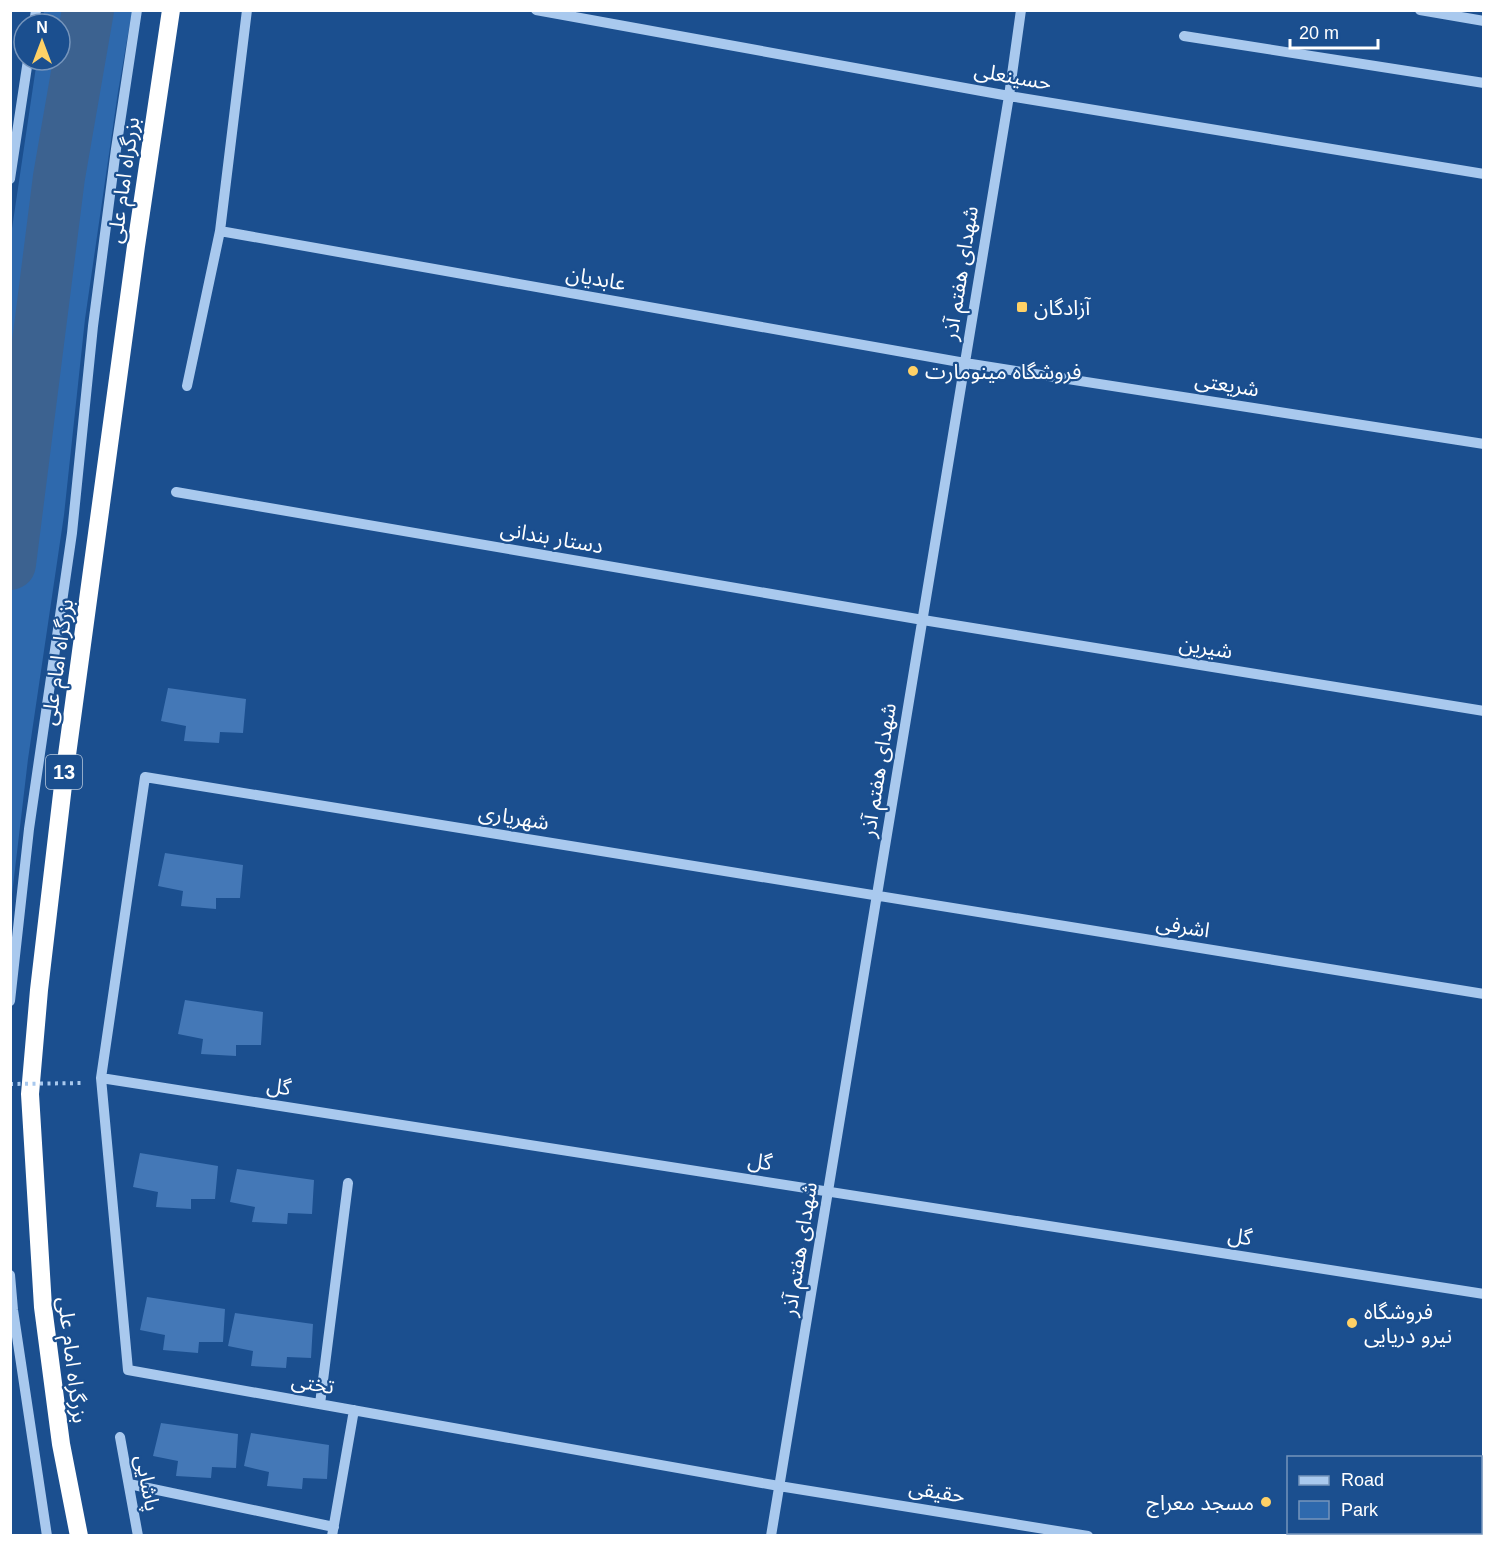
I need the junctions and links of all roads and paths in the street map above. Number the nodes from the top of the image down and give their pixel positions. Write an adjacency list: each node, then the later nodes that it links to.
1 (137, 10): 23 (street)
2 (171, 10): 38 (highway, بزرگراه امام علی / 13)
3 (247, 10): 14 (street)
4 (536, 10): 11 (street, حسینعلی)
5 (1021, 10): 11 (street, شهدای هفتم آذر)
6 (1420, 10): 7 (street)
7 (1484, 21)
8 (1184, 36): 10 (street)
9 (26, 72): 13 (street)
10 (1484, 83)
11 (1009, 96): 12 (street, حسینعلی); 15 (street, شهدای هفتم آذر)
12 (1484, 174)
13 (10, 179)
14 (220, 231): 15 (street, عابدیان); 16 (street)
15 (965, 363): 17 (street, شریعتی); 19 (street, شهدای هفتم آذر)
16 (187, 386)
17 (1484, 444)
18 (176, 492): 19 (street, دستار بندانی)
19 (922, 620): 20 (street, شیرین); 21 (street, شهدای هفتم آذر)
20 (1484, 711)
21 (877, 896): 22 (street, اشرفی); 24 (street, شهریاری); 28 (street, شهدای هفتم آذر)
22 (1484, 994)
23 (10, 1001)
24 (101, 1078): 28 (street, گل); 31 (street, تختی)
25 (83, 1083): 26 (path, bridge)
26 (10, 1084)
27 (348, 1183): 31 (street)
28 (828, 1191): 30 (street, گل); 35 (street, شهدای هفتم آذر)
29 (10, 1275): 37 (street)
30 (1484, 1294)
31 (320, 1404): 32 (street, تختی)
32 (354, 1410): 35 (street, تختی); 36 (street)
33 (120, 1437): 34 (street, پاشایی)
34 (129, 1484): 36 (street); 39 (street, پاشایی)
35 (779, 1486): 40 (street, شهدای هفتم آذر); 41 (street, حقیقی)
36 (333, 1531)
37 (47, 1536)
38 (79, 1536)
39 (138, 1536)
40 (771, 1536)
41 (1089, 1536)

